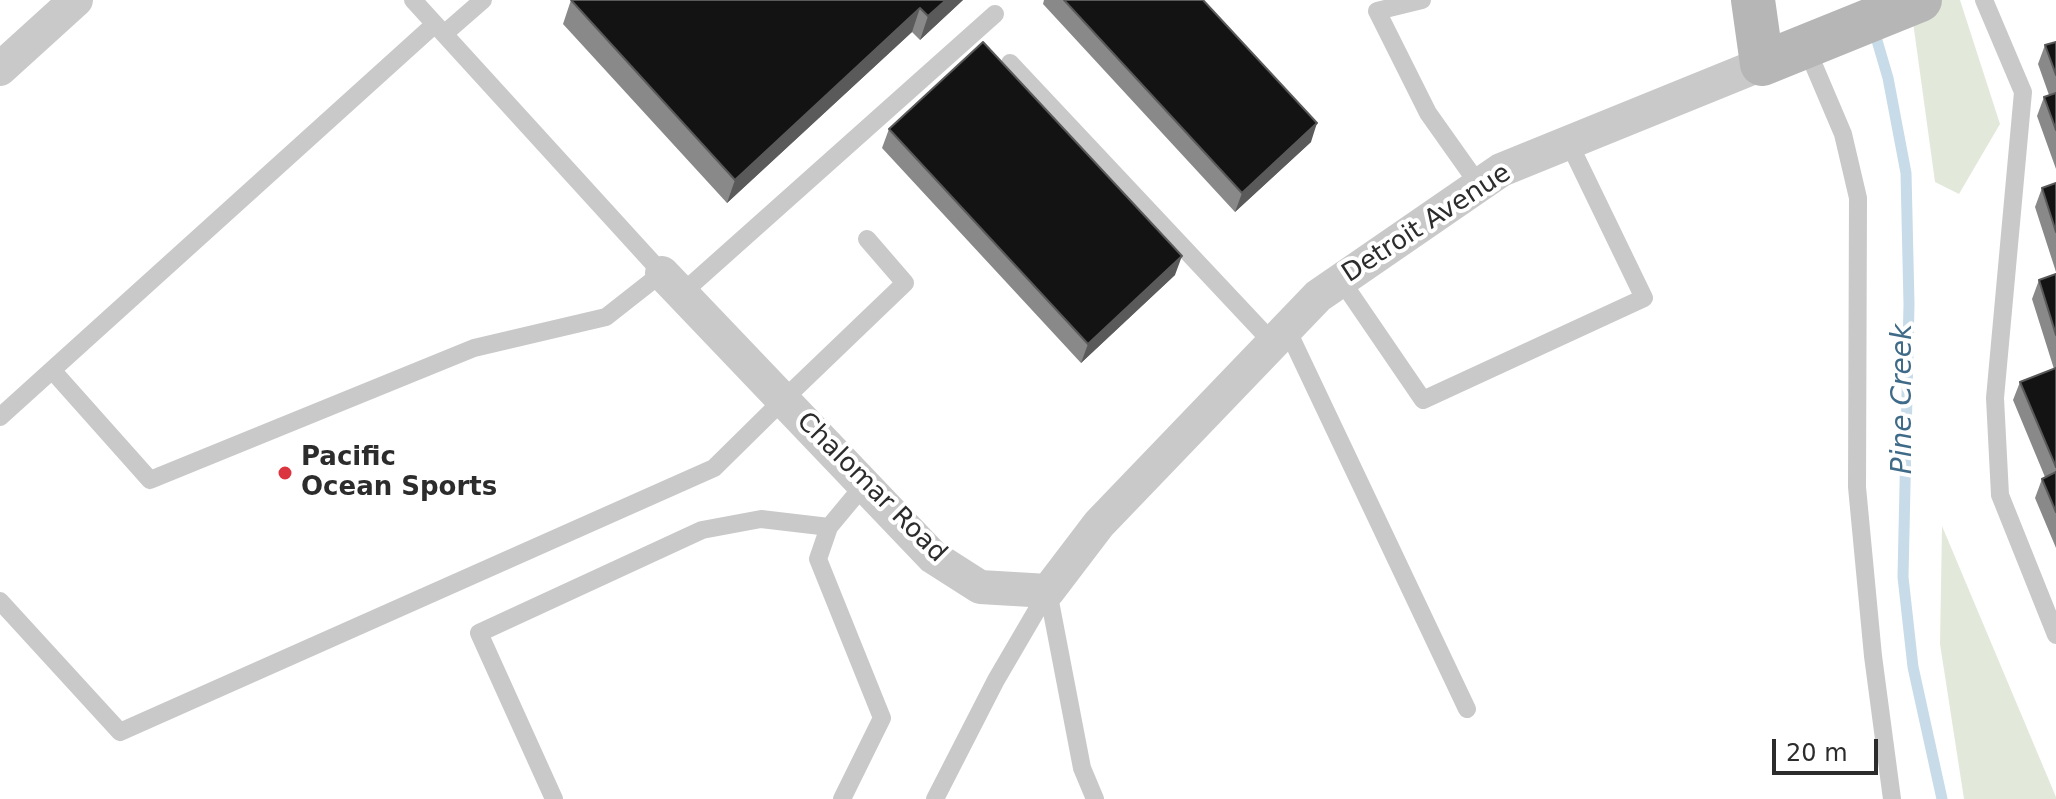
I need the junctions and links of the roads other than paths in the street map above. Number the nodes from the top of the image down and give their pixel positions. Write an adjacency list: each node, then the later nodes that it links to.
1 (76, 0): 13 (street)
2 (413, 0): 9 (lane)
3 (483, 0): 9 (lane)
4 (1422, 0): 15 (lane)
5 (1753, 0): 12 (street)
6 (1920, 0): 10 (street, Detroit Avenue)
7 (1984, 0): 27 (lane)
8 (995, 14): 18 (lane)
9 (440, 29): 18 (lane); 20 (lane)
10 (1824, 39): 12 (street, Detroit Avenue); 33 (lane)
11 (1010, 63): 19 (lane)
12 (1762, 64): 14 (street, Detroit Avenue)
13 (0, 69)
14 (1569, 143): 15 (street, Detroit Avenue); 17 (lane)
15 (1479, 185): 17 (street, Detroit Avenue)
16 (867, 239): 21 (lane)
17 (1341, 280): 19 (street, Detroit Avenue)
18 (672, 283): 20 (lane); 21 (street, Chalomar Road)
19 (1280, 336): 25 (street, Detroit Avenue); 28 (lane)
20 (52, 370): 22 (lane)
21 (783, 400): 23 (street, Chalomar Road); 26 (lane)
22 (0, 417)
23 (864, 485): 24 (lane); 25 (street, Chalomar Road)
24 (829, 527): 29 (lane); 30 (lane)
25 (1048, 591): 31 (lane); 32 (lane)
26 (0, 601)
27 (2056, 635)
28 (1467, 709)
29 (554, 799)
30 (842, 799)
31 (935, 799)
32 (1095, 799)
33 (1892, 799)

